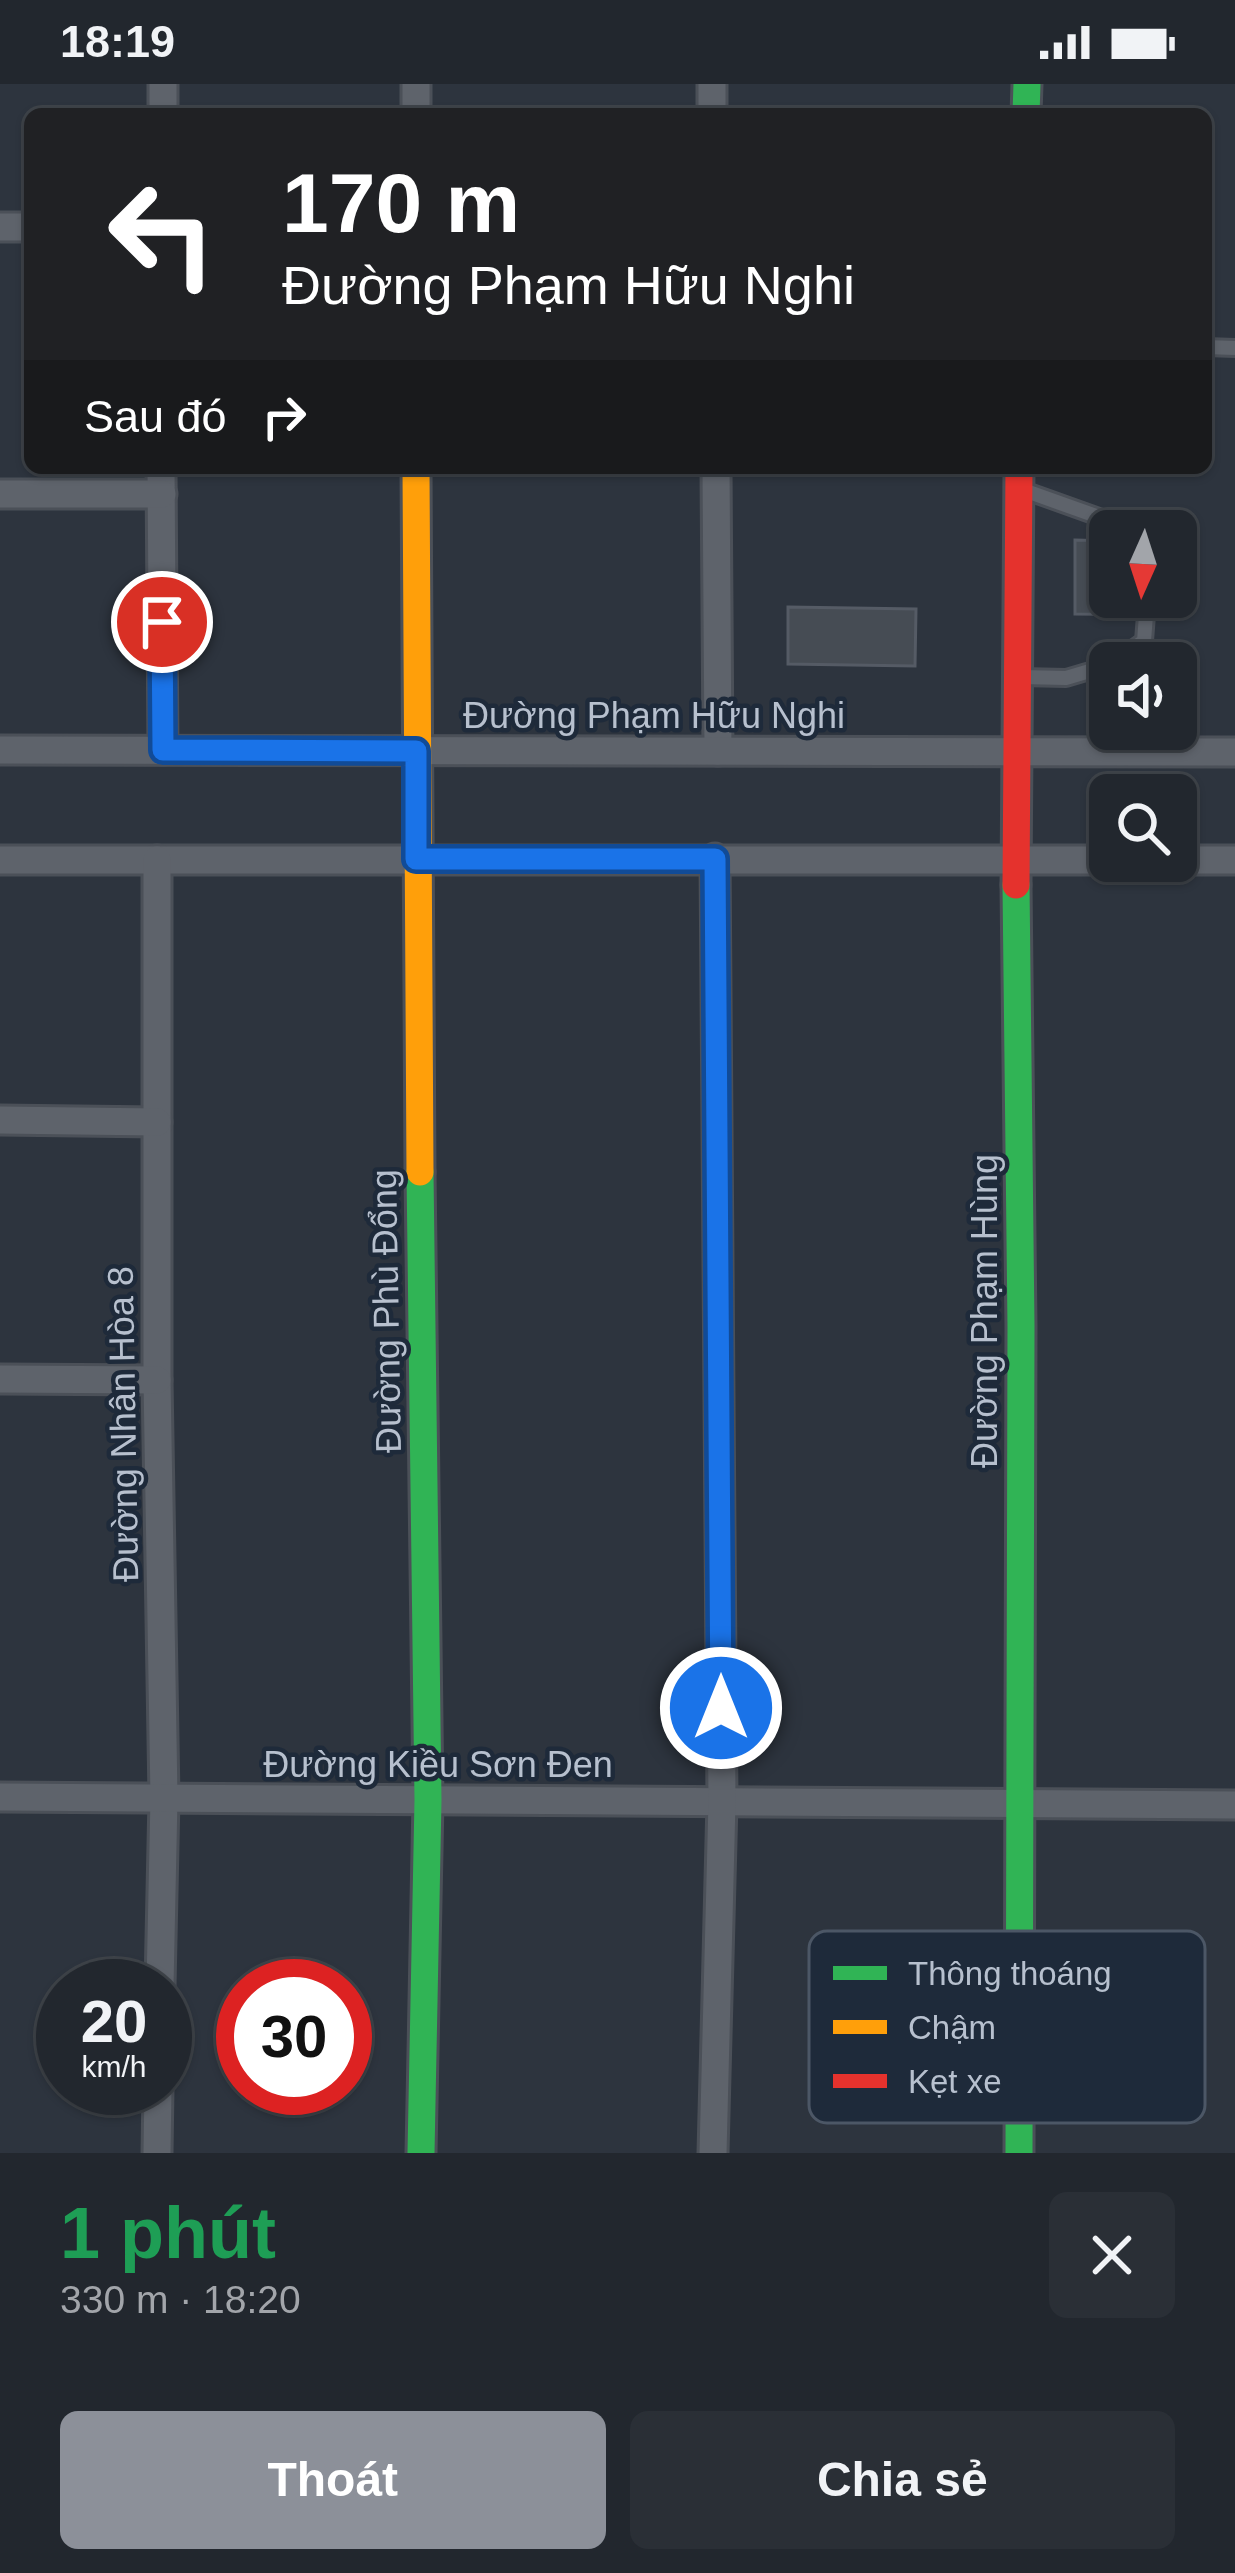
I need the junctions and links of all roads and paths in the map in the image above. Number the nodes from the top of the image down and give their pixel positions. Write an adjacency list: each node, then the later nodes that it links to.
1 (416, 474): 11 (main road, Đường Phù Đổng)
2 (716, 474): 12 (street)
3 (1019, 478): 6 (lane); 8 (main road, Đường Phạm Hùng)
4 (162, 481): 5 (street); 10 (street)
5 (0, 494)
6 (1089, 511)
7 (1089, 671): 8 (lane)
8 (1015, 676): 13 (main road, Đường Phạm Hùng)
9 (0, 750): 10 (street, Đường Phạm Hữu Nghi)
10 (163, 750): 11 (street, Đường Phạm Hữu Nghi)
11 (416, 751): 12 (street, Đường Phạm Hữu Nghi); 15 (main road, Đường Phù Đổng)
12 (718, 751): 13 (street, Đường Phạm Hữu Nghi)
13 (1014, 752): 14 (street, Đường Phạm Hữu Nghi); 19 (main road, Đường Phạm Hùng)
14 (1235, 752)
15 (416, 859): 16 (street); 18 (street); 29 (main road, Đường Phù Đổng)
16 (715, 859): 19 (street); 30 (street)
17 (0, 860): 18 (street)
18 (157, 860): 24 (street, Đường Nhân Hòa 8)
19 (1015, 860): 20 (street); 31 (main road, Đường Phạm Hùng)
20 (1089, 860)
21 (1197, 860): 22 (street)
22 (1235, 860)
23 (0, 1120): 24 (street)
24 (157, 1122): 26 (street, Đường Nhân Hòa 8)
25 (0, 1379): 26 (street)
26 (157, 1380): 28 (street, Đường Nhân Hòa 8)
27 (0, 1797): 28 (street, Đường Kiều Sơn Đen)
28 (164, 1798): 29 (street, Đường Kiều Sơn Đen); 34 (street, Đường Nhân Hòa 8)
29 (428, 1800): 30 (street, Đường Kiều Sơn Đen); 38 (main road, Đường Phù Đổng)
30 (722, 1802): 31 (street, Đường Kiều Sơn Đen); 39 (street)
31 (1020, 1804): 32 (street, Đường Kiều Sơn Đen); 33 (main road, Đường Phạm Hùng)
32 (1235, 1805)
33 (1020, 1931)
34 (161, 1959)
35 (158, 2115): 37 (street)
36 (1019, 2123): 40 (main road, Đường Phạm Hùng)
37 (157, 2153)
38 (422, 2153)
39 (713, 2153)
40 (1019, 2153)

